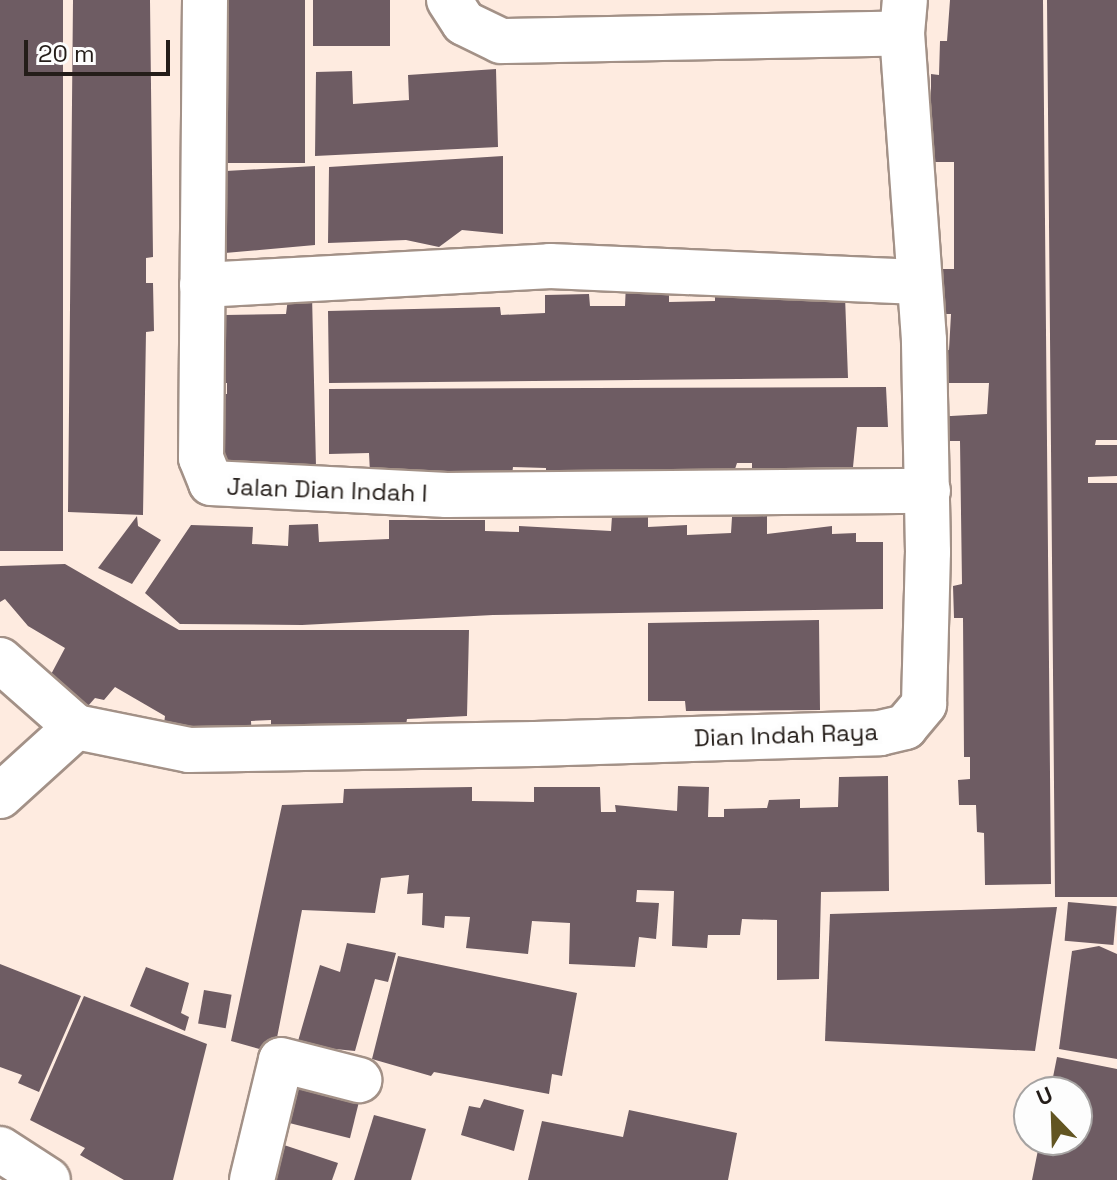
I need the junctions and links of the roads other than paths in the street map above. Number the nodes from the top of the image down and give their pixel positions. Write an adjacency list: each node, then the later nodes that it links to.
1 (205, 0): 5 (street, Jalan Dian Indah I)
2 (449, 0): 3 (street)
3 (904, 16): 4 (street, Dian Indah Raya)
4 (919, 282): 5 (street); 6 (street, Dian Indah Raya)
5 (202, 285): 6 (street, Jalan Dian Indah I)
6 (928, 491): 8 (street, Dian Indah Raya)
7 (0, 660): 8 (street)
8 (76, 727): 9 (street)
9 (0, 796)
10 (359, 1080): 13 (street)
11 (0, 1149): 12 (street)
12 (48, 1180)
13 (252, 1180)

